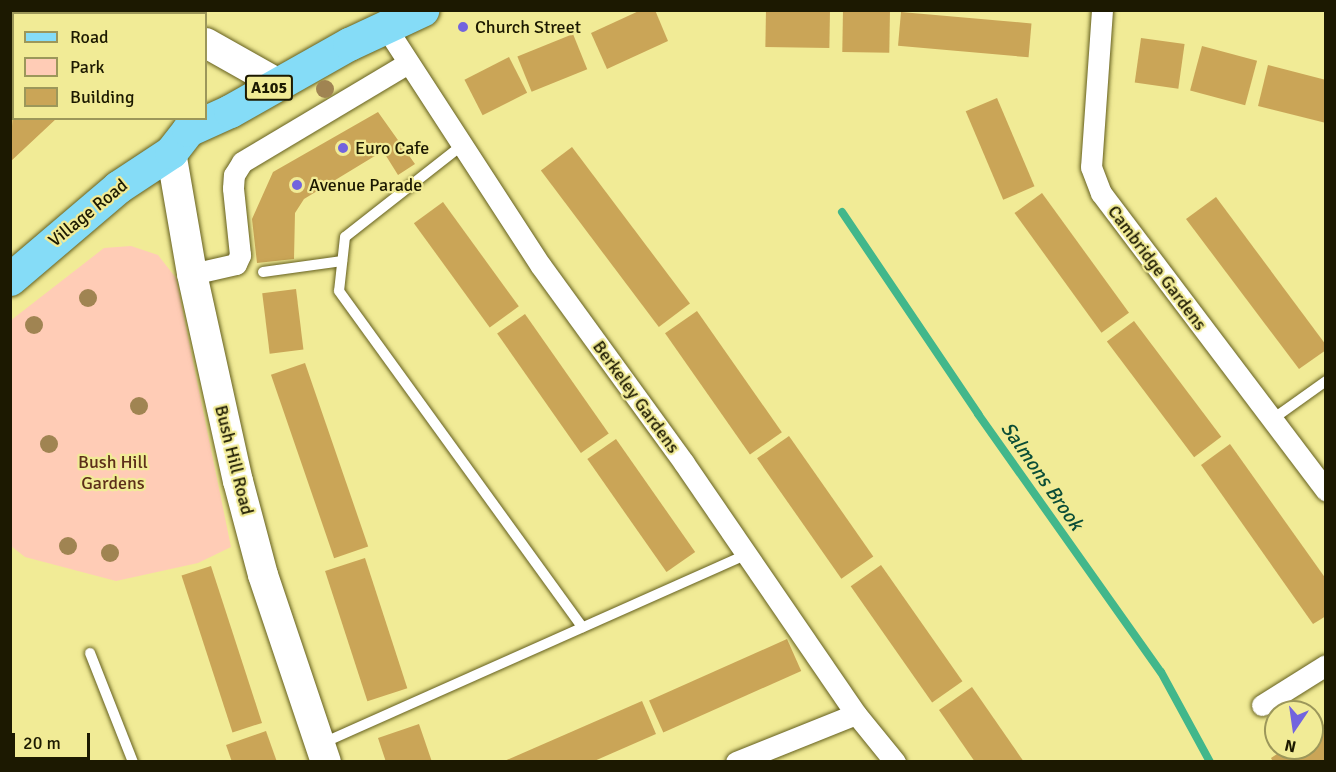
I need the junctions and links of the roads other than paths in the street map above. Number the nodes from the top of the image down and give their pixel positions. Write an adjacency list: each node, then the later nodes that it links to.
1 (422, 10): 3 (main road, A105)
2 (1102, 10): 16 (street, Cambridge Gardens)
3 (385, 26): 5 (street, Berkeley Gardens); 6 (main road, A105)
4 (207, 43): 6 (street)
5 (408, 63): 10 (street, Berkeley Gardens); 13 (street)
6 (277, 83): 7 (main road, A105)
7 (207, 120)
8 (207, 120): 9 (main road, A105)
9 (182, 133): 13 (street, Bush Hill Road); 14 (main road, Village Road / A105)
10 (461, 146): 11 (lane); 18 (street, Berkeley Gardens)
11 (342, 261): 12 (lane); 19 (lane)
12 (263, 272)
13 (192, 274): 24 (street, Bush Hill Road)
14 (10, 279)
15 (1326, 381): 16 (lane)
16 (1270, 421): 17 (street, Cambridge Gardens)
17 (1326, 490)
18 (747, 554): 19 (lane); 23 (street, Berkeley Gardens)
19 (582, 627): 24 (lane)
20 (90, 653): 25 (lane)
21 (1326, 665): 22 (street)
22 (1262, 705)
23 (856, 714): 26 (street); 27 (street, Berkeley Gardens)
24 (323, 753)
25 (133, 762)
26 (736, 762)
27 (895, 762)

